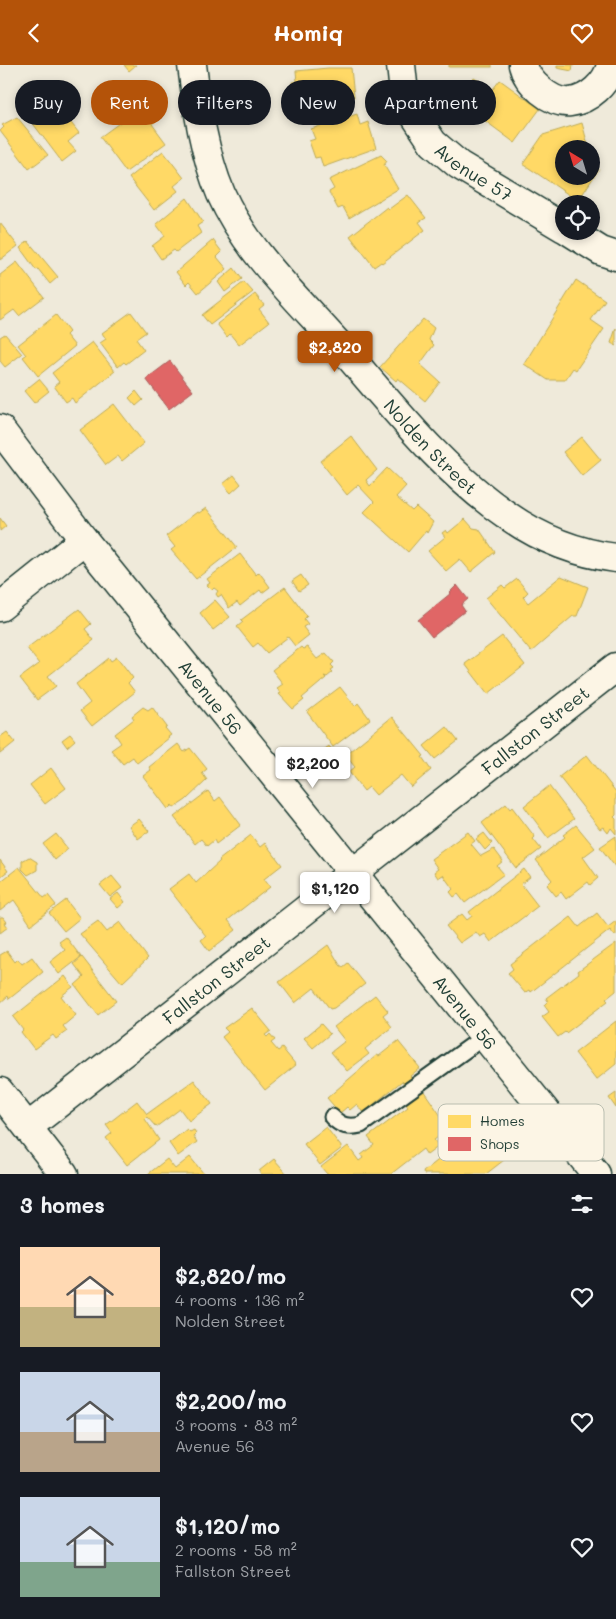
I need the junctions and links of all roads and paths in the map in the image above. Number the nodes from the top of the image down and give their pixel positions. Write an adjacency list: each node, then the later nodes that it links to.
1 (192, 65): 10 (street, Nolden Street)
2 (401, 65): 5 (street, Avenue 57)
3 (523, 65): 4 (street)
4 (611, 65)
5 (555, 223)
6 (583, 240): 7 (street)
7 (616, 256)
8 (0, 429): 9 (street, Avenue 56)
9 (84, 540): 11 (street); 13 (street, Avenue 56)
10 (616, 558)
11 (0, 607)
12 (616, 667): 13 (street, Fallston Street)
13 (353, 872): 14 (street, Avenue 56); 18 (street, Fallston Street)
14 (485, 1036): 16 (street, Avenue 56); 17 (lane)
15 (0, 1092): 18 (street)
16 (540, 1104)
17 (332, 1117)
18 (28, 1127): 20 (street)
19 (586, 1161): 21 (street, Avenue 56)
20 (64, 1174)
21 (596, 1174)

